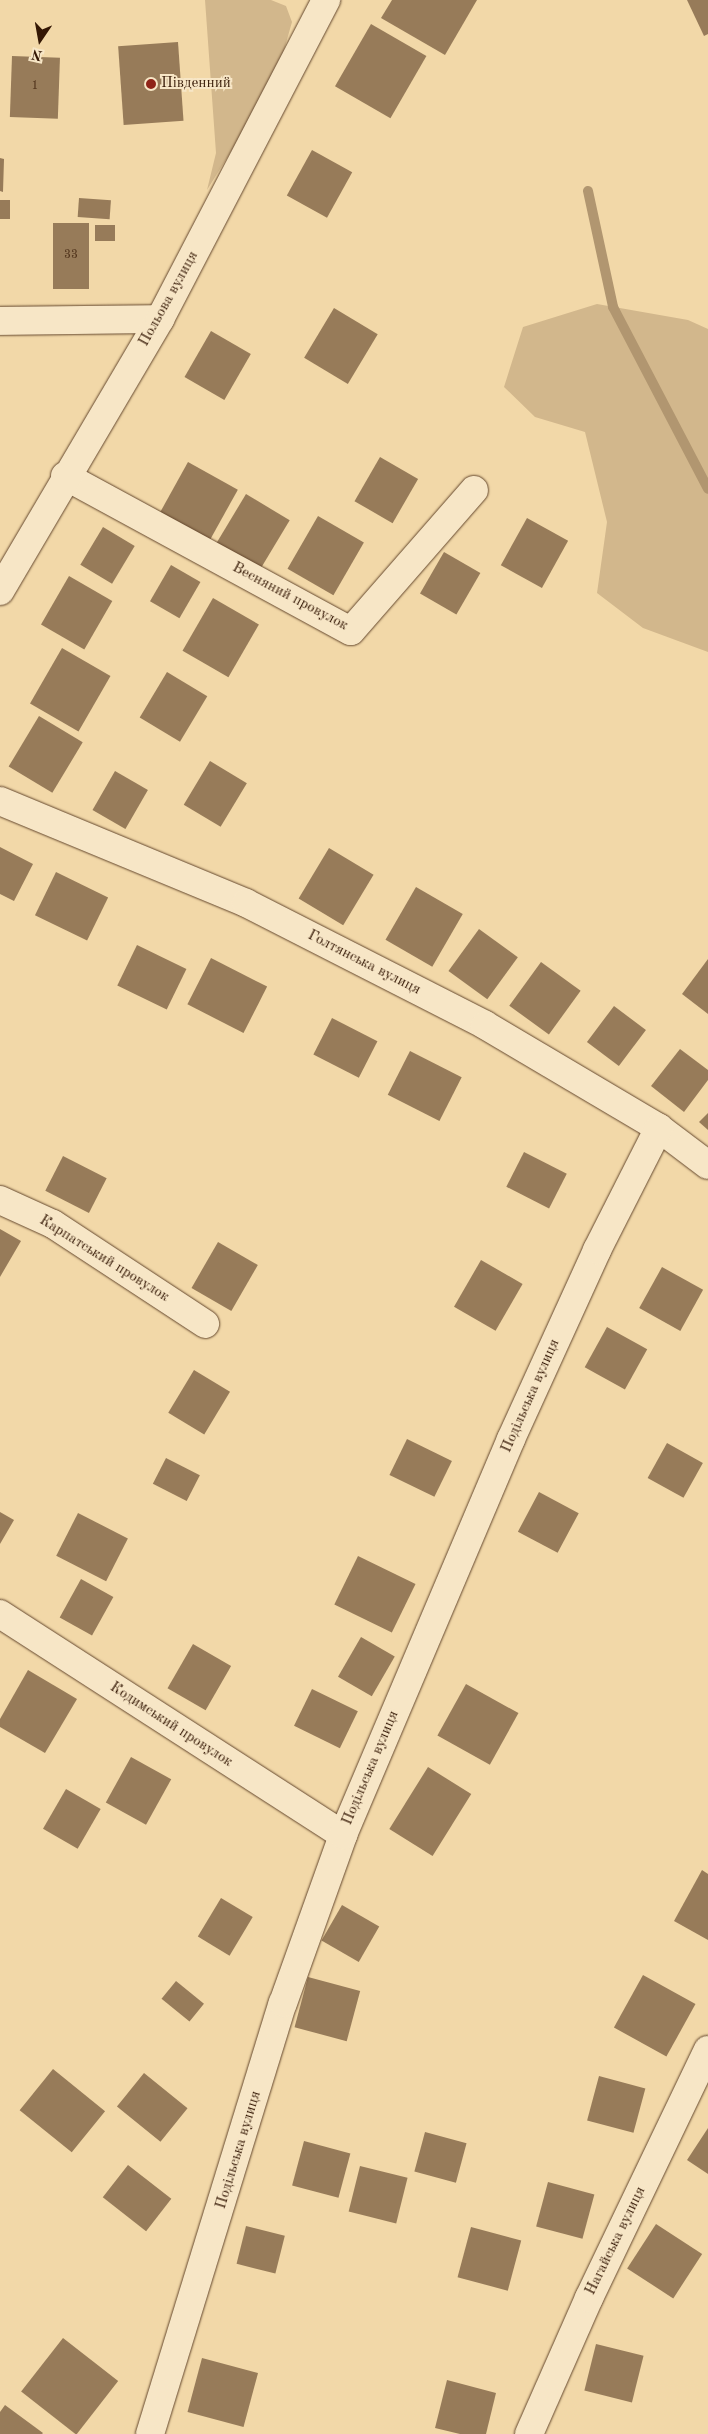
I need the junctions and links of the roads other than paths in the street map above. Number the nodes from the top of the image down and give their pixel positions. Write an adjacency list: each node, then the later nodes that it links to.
1 (326, 0): 2 (street, Польова вулиця)
2 (160, 319): 3 (street); 4 (street, Польова вулиця)
3 (0, 321)
4 (65, 476): 5 (street, Весняний провулок); 6 (street, Польова вулиця)
5 (474, 490)
6 (0, 591)
7 (0, 800): 8 (street, Голтянська вулиця)
8 (659, 1128): 9 (street, Голтянська вулиця); 13 (street, Подільська вулиця)
9 (708, 1165)
10 (0, 1200): 11 (street, Карпатський провулок)
11 (205, 1324)
12 (0, 1614): 13 (street, Кодимський провулок)
13 (343, 1835): 15 (street, Подільська вулиця)
14 (708, 2050): 16 (street, Нагайська вулиця)
15 (150, 2434)
16 (529, 2434)

